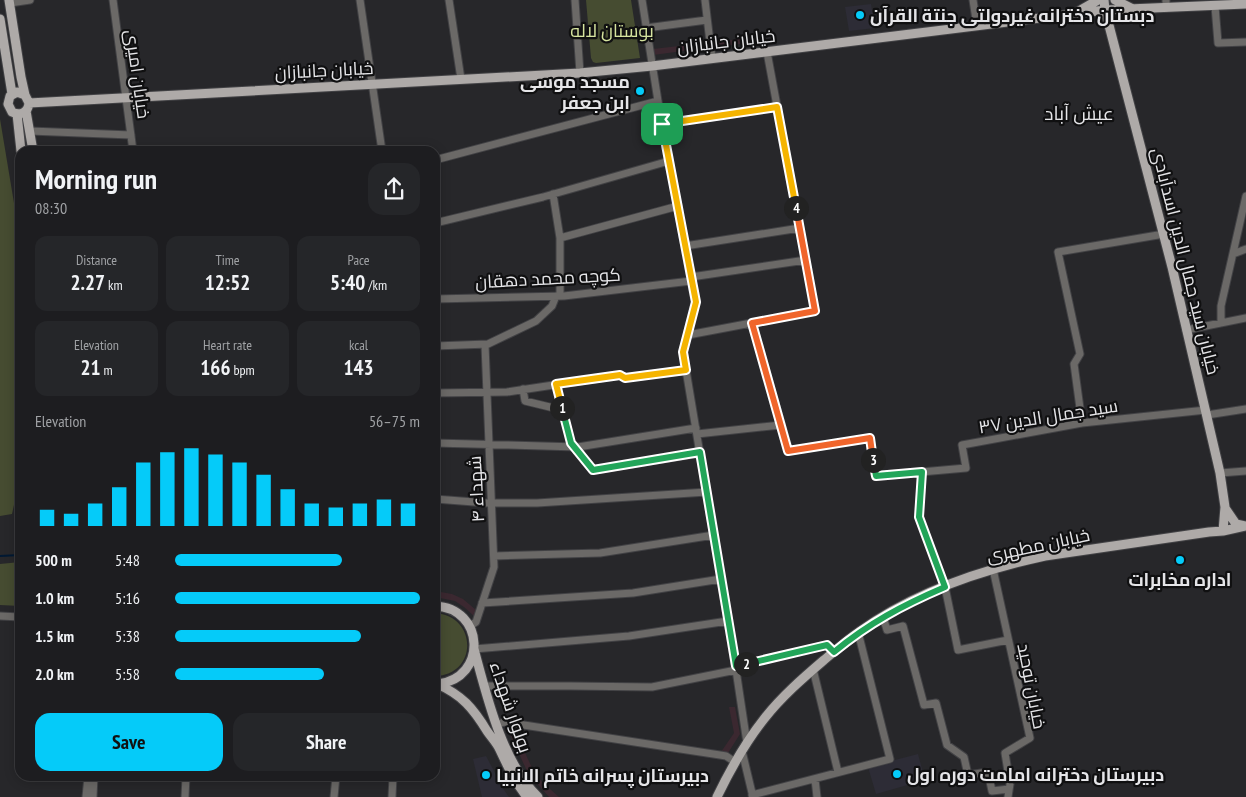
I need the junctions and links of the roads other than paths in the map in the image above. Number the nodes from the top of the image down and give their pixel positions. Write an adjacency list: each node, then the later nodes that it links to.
1 (30, 0): 12 (street)
2 (113, 0): 33 (street, خیابان امیری)
3 (360, 0): 31 (street)
4 (449, 0): 30 (street)
5 (574, 0): 29 (street)
6 (642, 0): 22 (street)
7 (705, 0): 20 (street)
8 (973, 0): 21 (street)
9 (1098, 0): 18 (main road)
10 (1104, 0): 17 (main road, خیابان سید جمال الدین اسدآبادی)
11 (1115, 0): 16 (main road)
12 (9, 1): 35 (main road)
13 (1166, 4): 15 (main road, خیابان جانبازان); 16 (main road, خیابان جانبازان)
14 (1246, 4): 15 (main road, خیابان جانبازان)
15 (1214, 6): 23 (street)
16 (1133, 9): 17 (main road, خیابان جانبازان)
17 (1105, 10): 18 (main road, خیابان جانبازان); 54 (main road, خیابان سید جمال الدین اسدآبادی)
18 (1074, 14): 21 (main road, خیابان جانبازان)
19 (0, 19): 25 (main road)
20 (708, 20): 22 (street); 26 (street)
21 (978, 26): 24 (main road, خیابان جانبازان)
22 (646, 28): 28 (street)
23 (1246, 42)
24 (767, 52): 26 (main road, خیابان جانبازان); 36 (street)
25 (6, 54): 27 (main road); 32 (main road)
26 (712, 59): 28 (main road, خیابان جانبازان)
27 (0, 65)
28 (652, 66): 29 (main road, خیابان جانبازان); 34 (street)
29 (580, 73): 30 (main road, خیابان جانبازان)
30 (461, 79): 31 (main road, خیابان جانبازان)
31 (372, 84): 33 (main road, خیابان جانبازان); 46 (street)
32 (7, 96): 35 (main road); 35 (main road)
33 (126, 98): 35 (main road, خیابان جانبازان); 40 (street, خیابان امیری)
34 (658, 100): 38 (street); 47 (street)
35 (22, 107): 37 (main road); 39 (main road); 41 (main road)
36 (777, 107): 38 (street); 53 (street)
37 (0, 111)
38 (662, 124): 48 (street)
39 (30, 131): 40 (street); 44 (main road)
40 (131, 135): 45 (street, خیابان امیری)
41 (20, 146)
42 (20, 146): 43 (main road)
43 (32, 146)
44 (33, 146)
45 (132, 146)
46 (381, 146)
47 (440, 159)
48 (669, 161): 49 (street); 51 (street)
49 (553, 194): 52 (street); 55 (street)
50 (1246, 196): 58 (street)
51 (678, 206): 55 (street); 56 (street)
52 (440, 222)
53 (800, 228): 56 (street); 59 (street)
54 (1164, 234): 66 (main road, خیابان سید جمال الدین اسدآبادی); 78 (street)
55 (560, 238): 61 (street)
56 (685, 246): 60 (street)
57 (1246, 249): 58 (street)
58 (1233, 254): 65 (street)
59 (806, 260): 60 (street, کوچه محمد دهقان); 64 (street)
60 (691, 279): 61 (street, کوچه محمد دهقان); 67 (street)
61 (558, 296): 62 (street, کوچه محمد دهقان); 68 (street)
62 (440, 299)
63 (1246, 318): 65 (street)
64 (752, 323): 67 (street); 79 (street)
65 (1221, 323): 66 (street)
66 (1186, 330): 77 (main road, خیابان سید جمال الدین اسدآبادی)
67 (688, 335): 70 (street)
68 (485, 345): 69 (street); 73 (street, شهداء ۴)
69 (440, 346)
70 (686, 370): 71 (street); 80 (street)
71 (556, 384): 72 (street); 76 (street)
72 (523, 389): 73 (street); 76 (street)
73 (487, 392): 74 (street); 82 (street, شهداء ۴)
74 (440, 393)
75 (1246, 409): 77 (street, سید جمال الدین ۳۷)
76 (562, 410): 83 (street)
77 (1206, 413): 78 (street, سید جمال الدین ۳۷); 87 (main road, خیابان سید جمال الدین اسدآبادی)
78 (1082, 423): 85 (street, سید جمال الدین ۳۷)
79 (781, 425): 80 (street); 85 (street)
80 (696, 431): 83 (street); 84 (street)
81 (440, 443): 82 (street)
82 (489, 444): 83 (street); 90 (street, شهداء ۴)
83 (574, 447): 84 (street)
84 (700, 452): 88 (street)
85 (922, 472): 98 (street)
86 (1246, 472): 87 (street)
87 (1220, 473): 91 (main road, خیابان سید جمال الدین اسدآبادی)
88 (707, 492): 90 (street); 94 (street)
89 (440, 499): 90 (street)
90 (492, 502): 95 (street, شهداء ۴)
91 (1225, 507): 92 (main road); 93 (main road, خیابان سید جمال الدین اسدآبادی)
92 (1244, 526): 93 (main road, خیابان مطهری)
93 (1225, 529): 96 (main road, خیابان مطهری)
94 (714, 534): 95 (street); 97 (street)
95 (494, 556): 99 (street, شهداء ۴)
96 (992, 569): 98 (main road, خیابان مطهری); 107 (street, خیابان توحید)
97 (721, 579): 99 (street); 104 (street)
98 (945, 587): 103 (main road, خیابان مطهری); 107 (street)
99 (482, 603): 105 (street, شهداء ۴)
100 (440, 607): 105 (main road)
101 (0, 616): 102 (street)
102 (15, 617)
103 (883, 617): 106 (main road, خیابان مطهری); 125 (street)
104 (728, 621): 108 (street); 110 (street)
105 (470, 626): 108 (main road, بولوار شهداء)
106 (858, 632): 109 (main road, خیابان مطهری); 118 (street)
107 (1008, 640): 125 (street, خیابان توحید)
108 (474, 649): 112 (main road); 114 (main road, بولوار شهداء)
109 (834, 652): 110 (street); 111 (main road, خیابان مطهری)
110 (736, 668): 114 (street); 116 (street)
111 (813, 669): 116 (main road, خیابان مطهری); 118 (street)
112 (440, 683)
113 (440, 686): 132 (main road, بولوار شهداء)
114 (484, 686): 115 (main road, بولوار شهداء)
115 (496, 725): 117 (street); 133 (main road, بولوار شهداء)
116 (745, 748): 117 (main road, خیابان مطهری); 126 (street)
117 (735, 762): 134 (main road, خیابان مطهری)
118 (838, 772): 119 (street)
119 (815, 778): 126 (street); 135 (street)
120 (88, 781): 127 (street)
121 (94, 781): 128 (street)
122 (186, 781): 129 (street)
123 (336, 781): 130 (street)
124 (393, 781): 131 (street)
125 (1008, 793)
126 (752, 796)
127 (86, 797)
128 (93, 797)
129 (185, 797)
130 (334, 797)
131 (392, 797)
132 (527, 797)
133 (538, 797)
134 (717, 797)
135 (817, 797)

